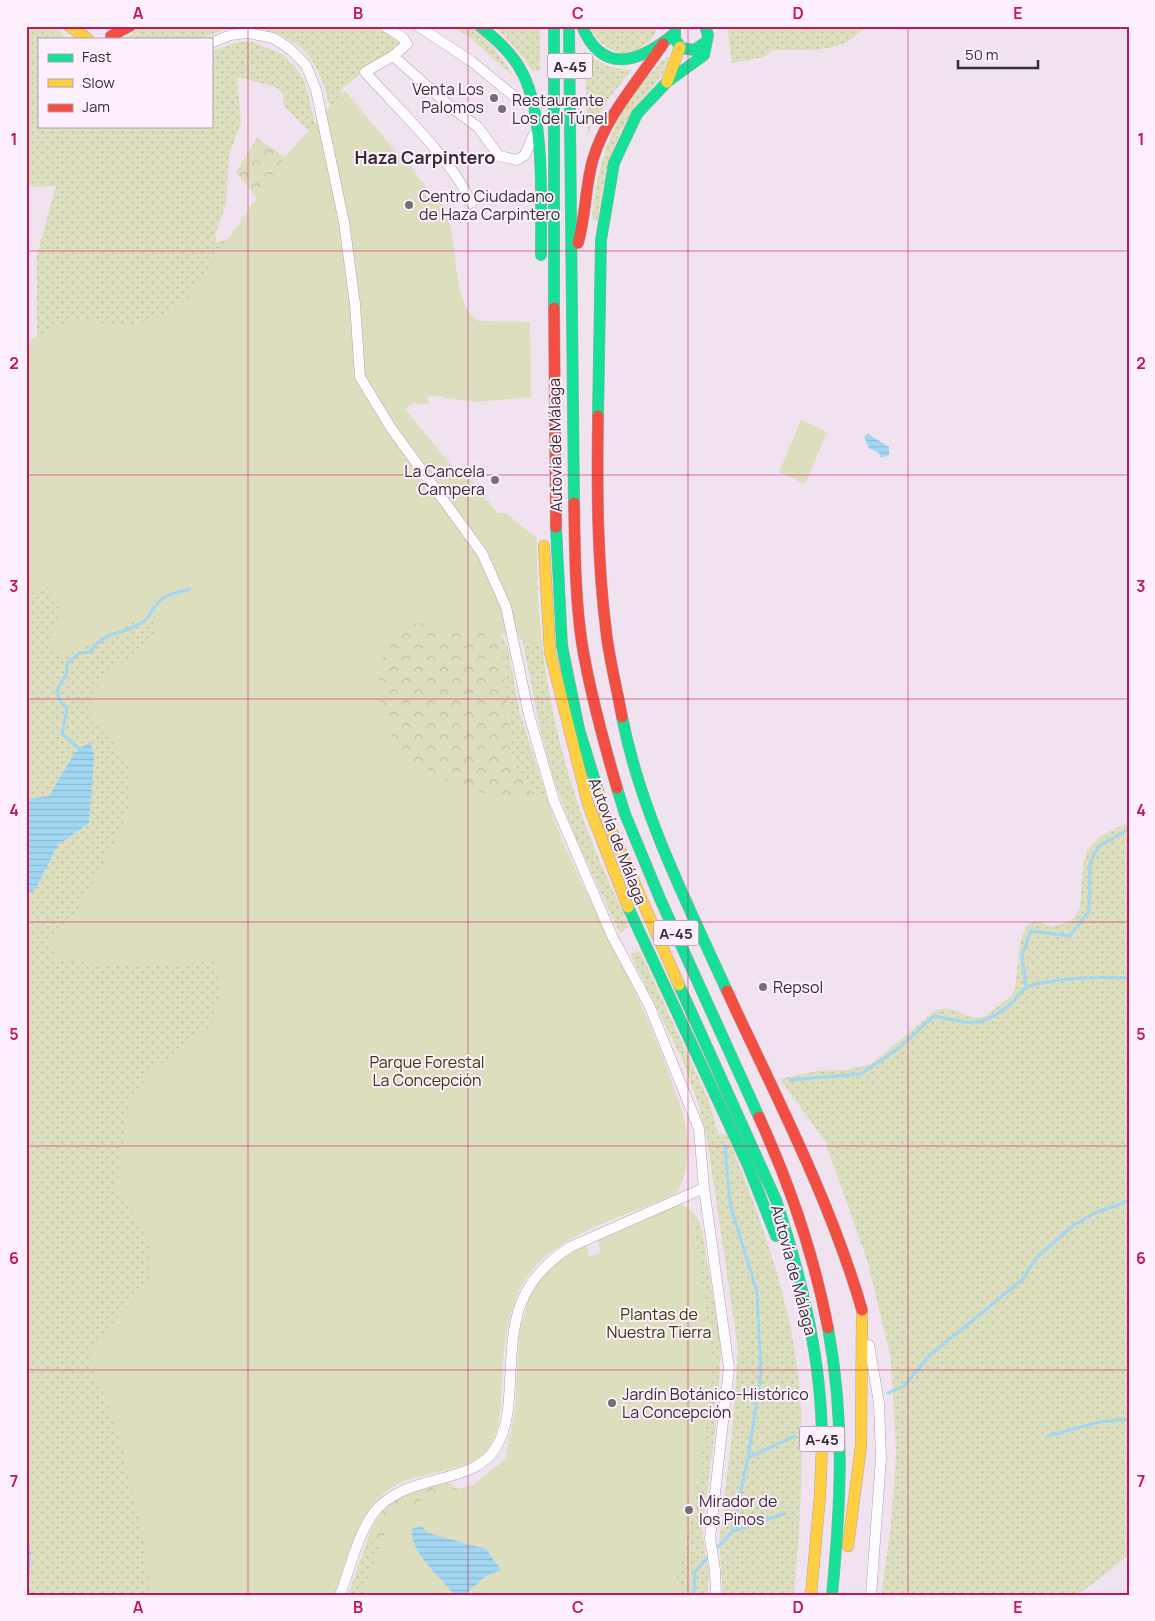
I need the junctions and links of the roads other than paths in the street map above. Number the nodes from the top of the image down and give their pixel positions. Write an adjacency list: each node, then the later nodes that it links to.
1 (69, 26): 11 (main road)
2 (130, 26): 12 (main road)
3 (385, 26): 17 (street)
4 (418, 26): 19 (street)
5 (480, 26): 19 (main road)
6 (554, 26): 26 (main road, Autovía de Málaga / A-45)
7 (570, 26): 22 (main road, Autovía de Málaga / A-45)
8 (582, 26): 15 (main road)
9 (705, 26): 13 (main road)
10 (676, 29): 15 (main road); 16 (main road)
11 (85, 34)
12 (110, 36)
13 (706, 42): 16 (main road); 18 (main road)
14 (212, 43): 25 (street)
15 (663, 44): 22 (main road)
16 (680, 47): 18 (main road)
17 (393, 56): 20 (street); 21 (street)
18 (668, 82): 27 (main road)
19 (536, 108): 20 (main road)
20 (538, 133): 23 (main road)
21 (471, 203)
22 (573, 258): 31 (main road, Autovía de Málaga / A-45)
23 (541, 263)
24 (544, 530): 26 (main road)
25 (704, 1188): 28 (street); 29 (street)
26 (802, 1285): 30 (main road, Autovía de Málaga / A-45)
27 (862, 1310): 31 (main road); 32 (street)
28 (340, 1595)
29 (716, 1595)
30 (811, 1595)
31 (834, 1595)
32 (871, 1595)

